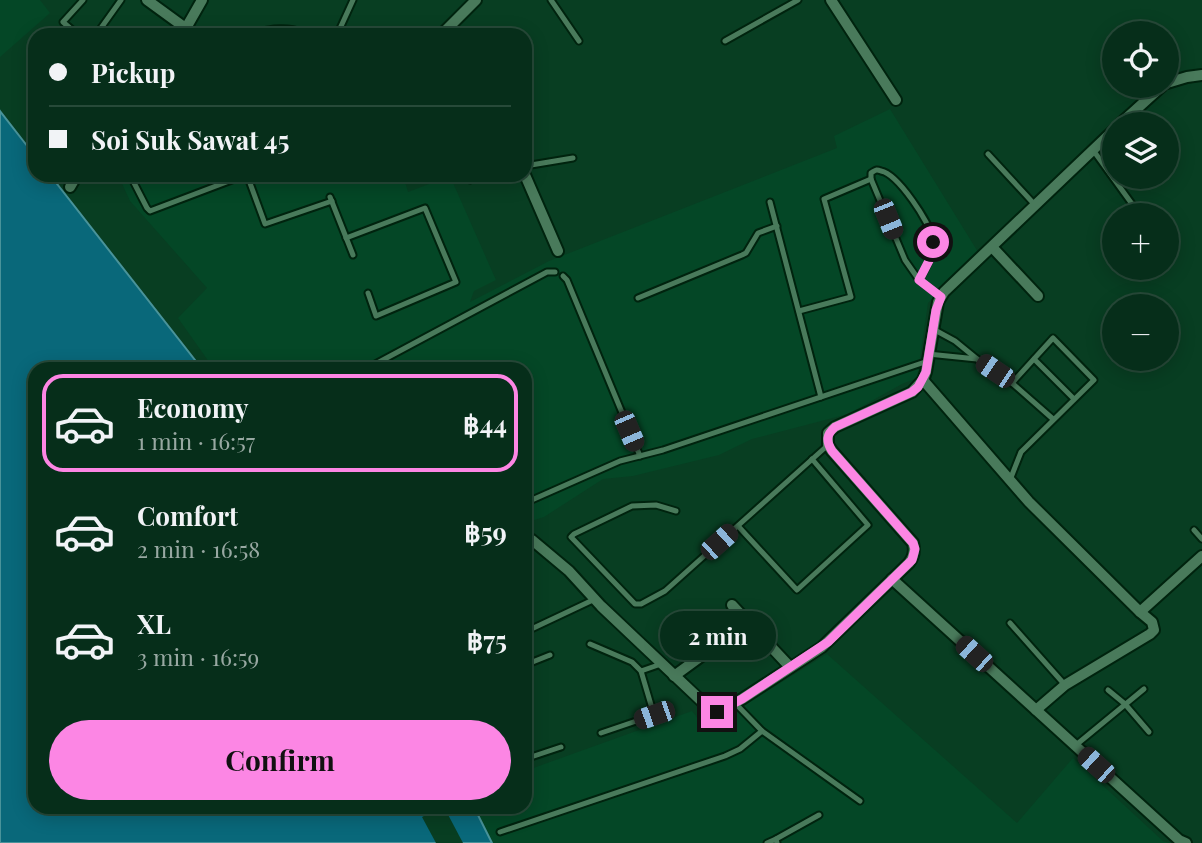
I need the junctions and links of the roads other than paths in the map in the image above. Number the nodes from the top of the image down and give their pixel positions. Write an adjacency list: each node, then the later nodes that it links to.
1 (83, 0): 11 (lane)
2 (121, 0): 12 (lane)
3 (147, 0): 13 (street)
4 (202, 0): 14 (street)
5 (353, 0): 15 (lane)
6 (475, 0): 10 (street)
7 (551, 0): 18 (lane)
8 (798, 0): 19 (lane)
9 (831, 0): 23 (street)
10 (451, 25): 16 (street); 17 (street)
11 (70, 28)
12 (101, 28)
13 (185, 28)
14 (192, 28)
15 (340, 28)
16 (448, 28)
17 (453, 28)
18 (579, 41)
19 (725, 41)
20 (1202, 75): 21 (street)
21 (1179, 78)
22 (1149, 98): 24 (street)
23 (896, 100)
24 (1133, 112)
25 (1102, 141): 26 (street)
26 (1093, 150): 38 (lane); 39 (street)
27 (988, 154): 39 (lane)
28 (573, 158): 29 (lane)
29 (532, 165)
30 (871, 179): 47 (lane); 47 (lane); 52 (lane)
31 (73, 182): 36 (street)
32 (134, 182): 33 (lane)
33 (227, 182)
34 (249, 182): 41 (lane)
35 (528, 182): 43 (street)
36 (70, 187)
37 (770, 202): 40 (lane)
38 (1131, 203)
39 (1035, 205): 42 (street)
40 (776, 226): 51 (lane); 52 (lane)
41 (346, 238): 44 (lane); 48 (lane)
42 (992, 247): 49 (street); 50 (street)
43 (558, 251)
44 (352, 255)
45 (555, 271): 57 (lane)
46 (563, 276): 64 (lane)
47 (919, 280): 50 (lane)
48 (368, 293)
49 (1038, 296)
50 (941, 297): 53 (street)
51 (638, 298)
52 (799, 311): 60 (lane)
53 (933, 329): 54 (street); 55 (lane)
54 (928, 357): 55 (lane); 58 (street); 60 (lane)
55 (977, 359): 59 (lane)
56 (1034, 359): 59 (lane); 61 (lane); 61 (lane)
57 (379, 362)
58 (923, 380): 63 (street); 66 (street)
59 (1012, 383): 62 (lane)
60 (821, 397): 64 (lane)
61 (1074, 399): 62 (lane)
62 (1053, 419): 66 (lane)
63 (828, 445): 65 (lane); 74 (street)
64 (640, 456): 67 (lane)
65 (812, 459): 69 (lane); 69 (lane)
66 (1010, 481): 77 (street)
67 (532, 500)
68 (676, 511): 69 (lane)
69 (738, 526)
70 (1194, 530): 71 (lane)
71 (1202, 539)
72 (532, 540): 75 (street)
73 (1202, 556): 77 (street)
74 (892, 579): 85 (street); 93 (street)
75 (595, 599): 80 (lane); 84 (street)
76 (732, 605): 78 (street)
77 (1140, 612): 88 (street)
78 (748, 622): 85 (street); 87 (street)
79 (1010, 623): 88 (lane)
80 (532, 629)
81 (590, 644): 86 (lane)
82 (550, 655): 83 (lane)
83 (532, 662)
84 (661, 664): 86 (lane); 87 (street)
85 (790, 667): 91 (street)
86 (641, 671): 95 (lane)
87 (674, 676): 91 (street)
88 (1065, 685): 93 (street)
89 (1144, 689): 92 (lane)
90 (1108, 690): 92 (lane)
91 (735, 703): 94 (lane)
92 (1125, 704): 96 (lane); 97 (lane)
93 (1035, 710): 97 (street)
94 (762, 731): 100 (lane); 102 (lane)
95 (601, 733)
96 (1149, 733)
97 (1076, 746): 105 (street)
98 (561, 747): 99 (lane)
99 (532, 757)
100 (860, 801)
101 (819, 815): 103 (lane)
102 (500, 832)
103 (777, 841): 104 (lane)
104 (767, 843)
105 (1186, 843)

